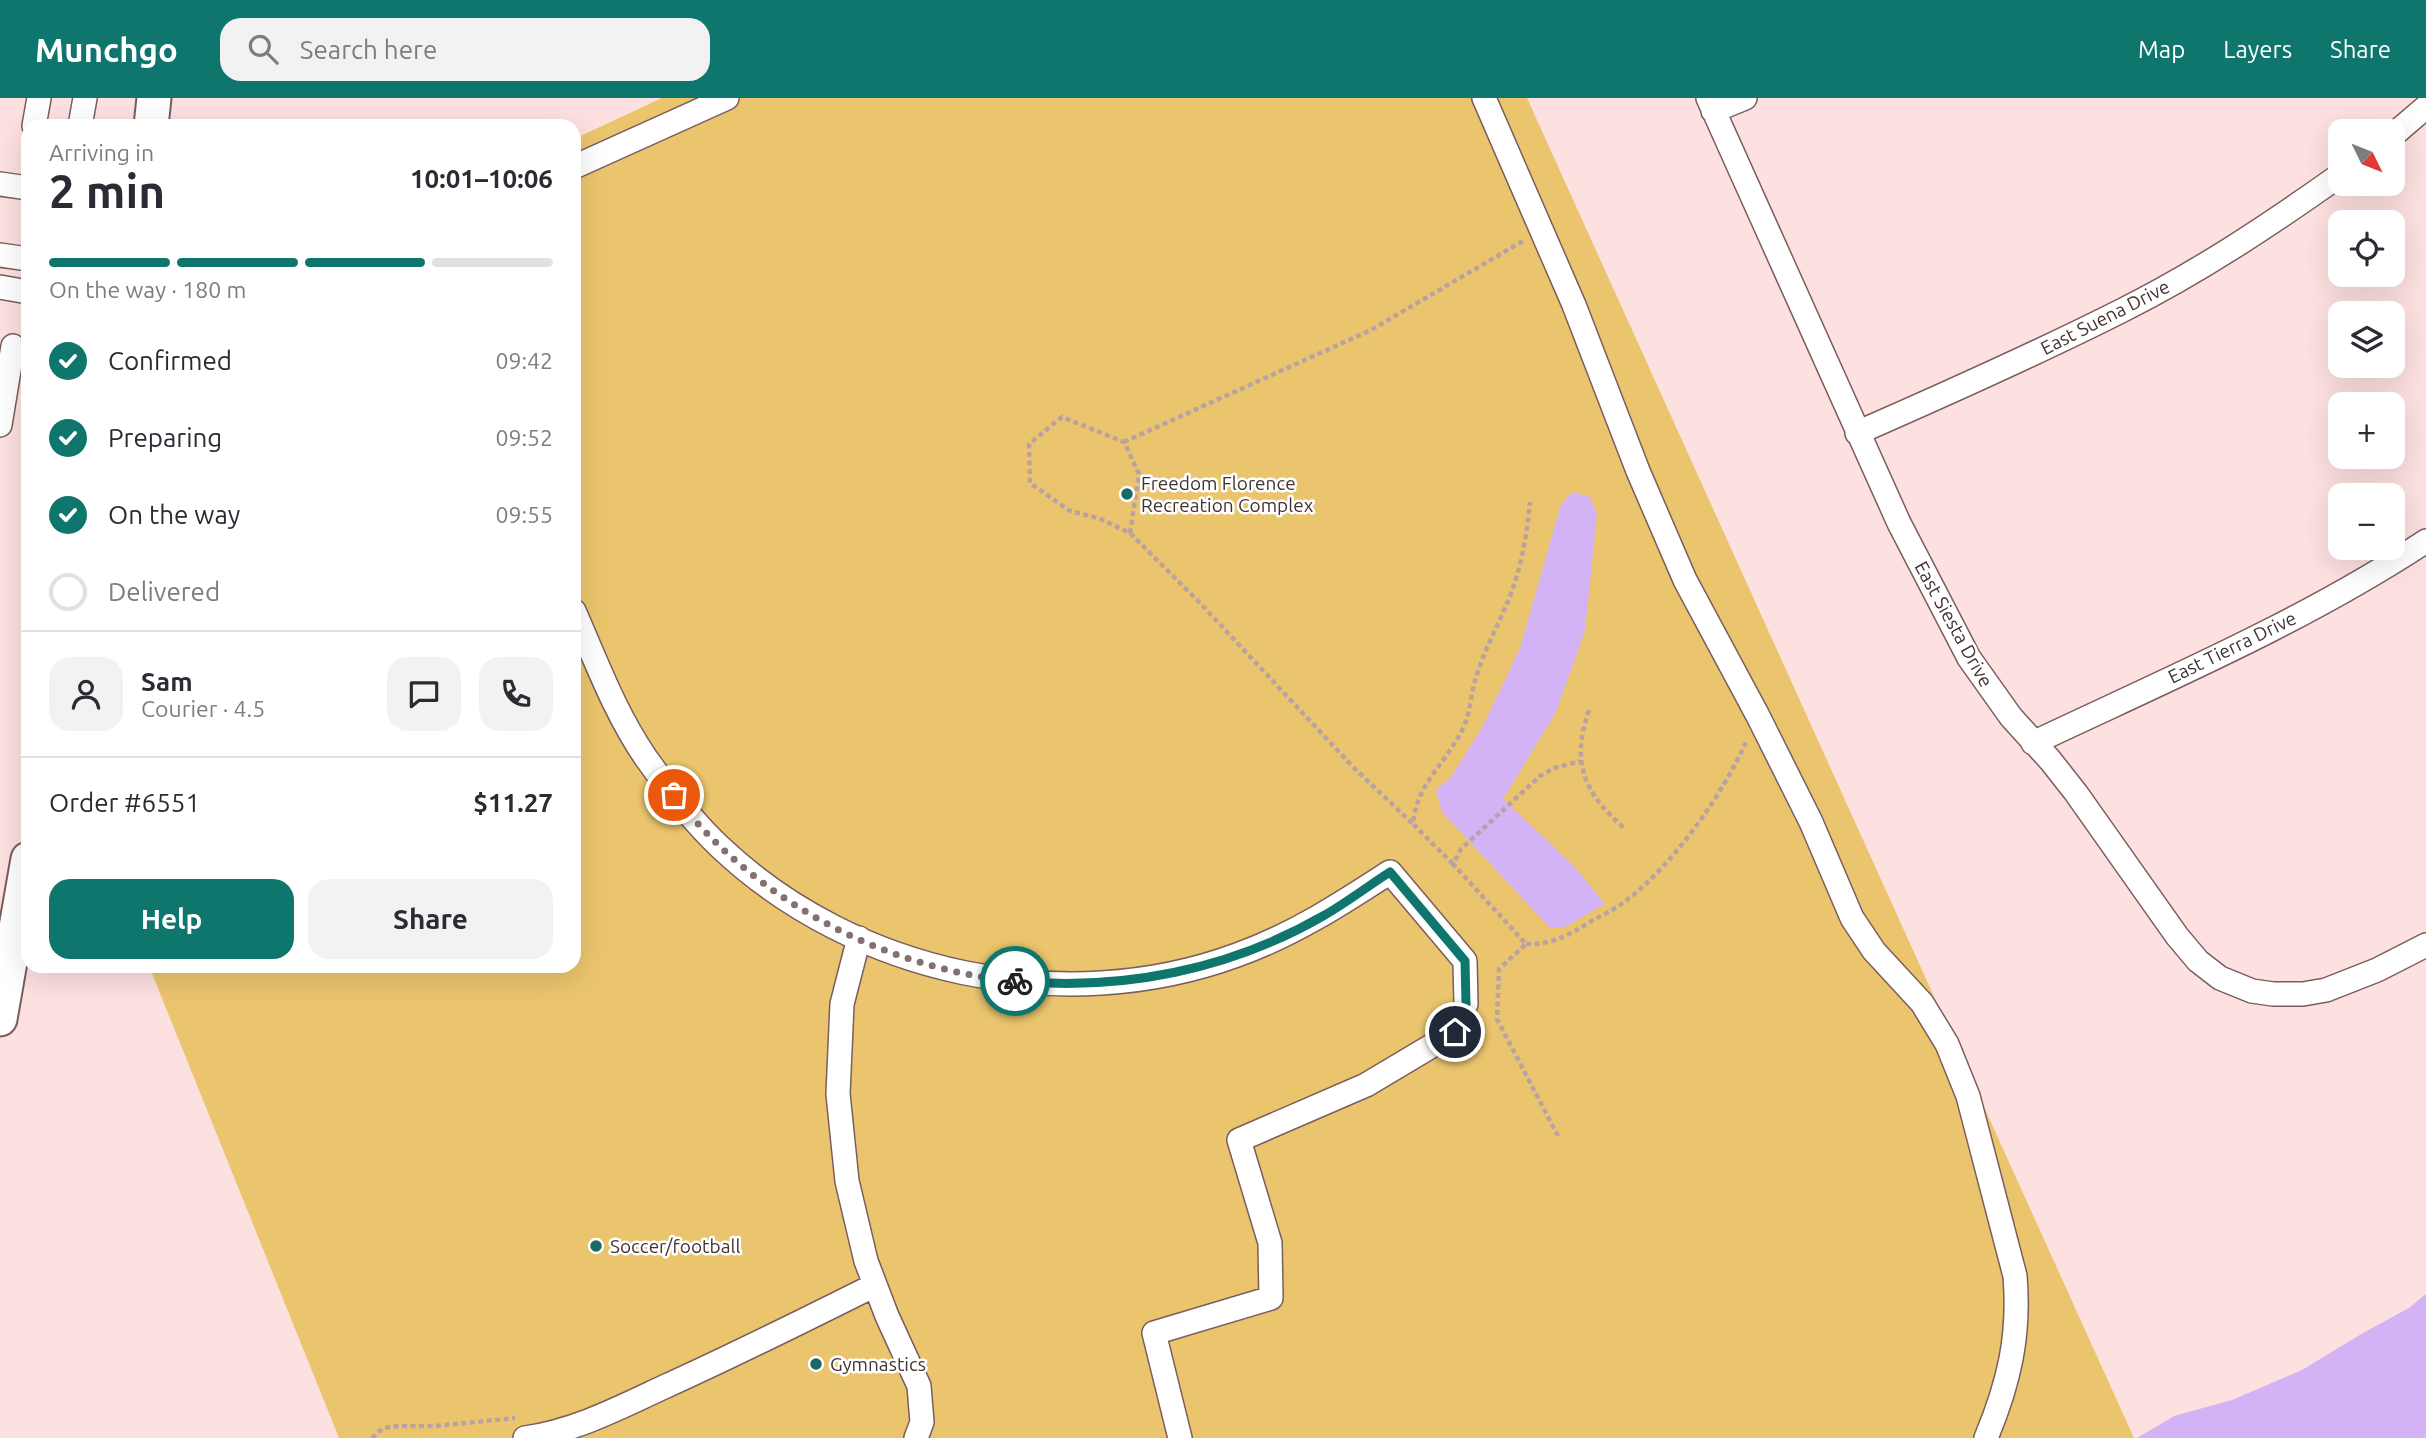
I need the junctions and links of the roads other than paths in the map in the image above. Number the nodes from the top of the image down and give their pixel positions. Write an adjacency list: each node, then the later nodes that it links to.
1 (38, 98): 9 (street)
2 (85, 98): 10 (street)
3 (155, 98): 11 (highway)
4 (1484, 98): 35 (street)
5 (1745, 98): 7 (street)
6 (718, 100): 13 (street)
7 (1710, 104): 23 (street, East Siesta Drive)
8 (2426, 107): 12 (street)
9 (35, 119)
10 (81, 119)
11 (152, 119)
12 (2405, 124)
13 (581, 164)
14 (21, 182): 15 (street)
15 (0, 184)
16 (2328, 184): 23 (street, East Suena Drive)
17 (0, 256): 18 (street)
18 (21, 259)
19 (0, 287): 20 (street)
20 (21, 291)
21 (13, 346): 22 (street)
22 (0, 425)
23 (1857, 433): 26 (street, East Siesta Drive)
24 (2426, 541): 26 (street, East Tierra Drive)
25 (581, 627): 28 (street)
26 (2033, 743): 29 (street, East Siesta Drive)
27 (21, 899): 30 (highway)
28 (859, 938): 31 (street); 34 (street)
29 (2426, 945)
30 (0, 1019)
31 (875, 1285): 32 (street); 33 (street)
32 (520, 1428)
33 (916, 1438)
34 (1180, 1438)
35 (1986, 1438)

